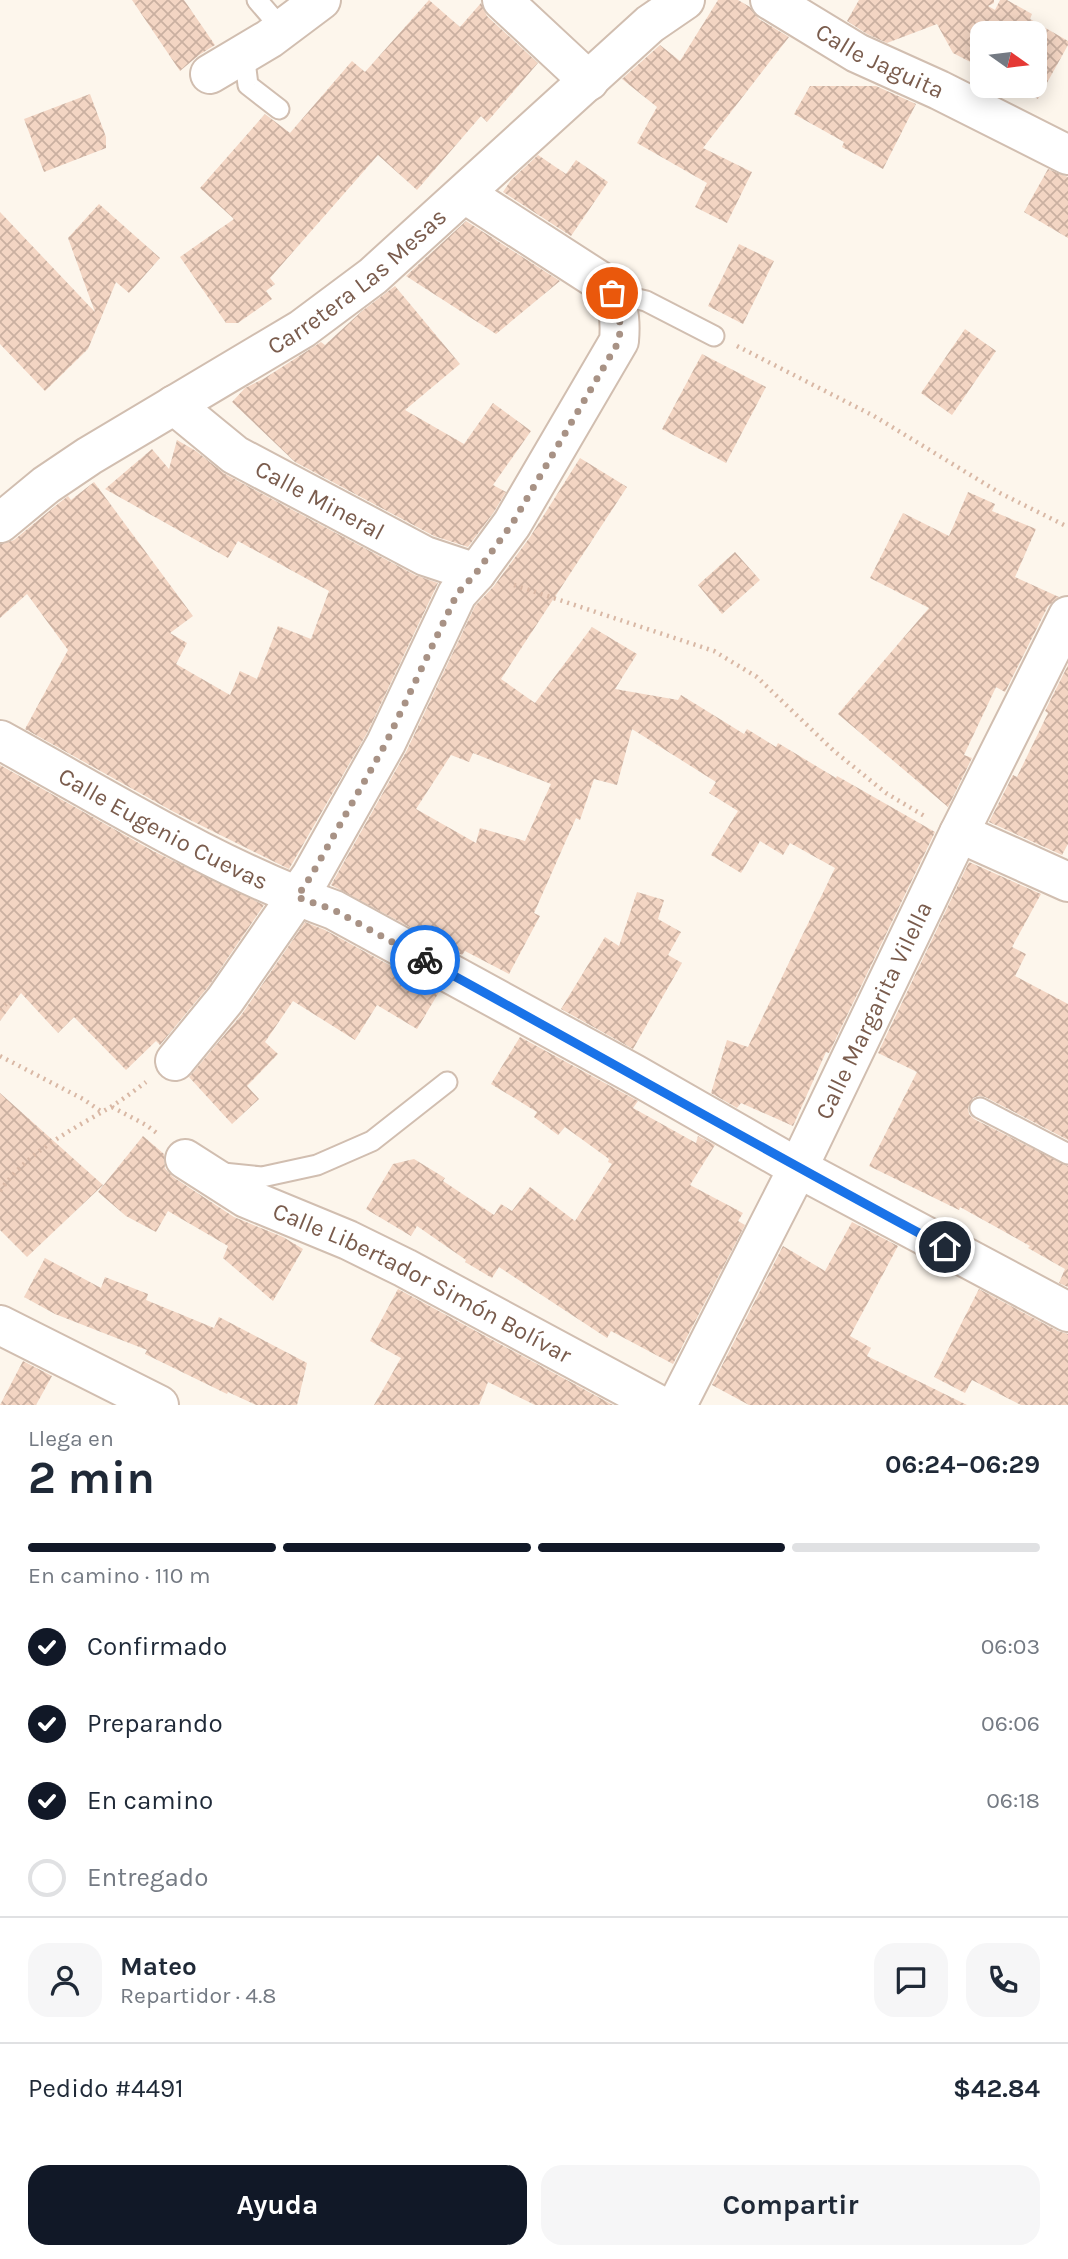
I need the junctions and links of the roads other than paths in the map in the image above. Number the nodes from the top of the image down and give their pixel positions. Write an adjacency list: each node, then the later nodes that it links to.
1 (257, 0): 6 (lane)
2 (321, 0): 6 (street)
3 (502, 0): 9 (street)
4 (685, 0): 9 (street, Carretera Las Mesas)
5 (770, 0): 11 (street, Calle Jaguita)
6 (282, 29): 7 (street)
7 (244, 53): 8 (street); 10 (lane)
8 (210, 74)
9 (589, 81): 12 (street, Carretera Las Mesas)
10 (279, 110)
11 (1068, 155)
12 (465, 194): 13 (street); 15 (street, Carretera Las Mesas)
13 (612, 293): 14 (lane); 17 (street)
14 (721, 339)
15 (174, 405): 16 (street, Carretera Las Mesas); 17 (street, Calle Mineral)
16 (0, 523)
17 (476, 573): 22 (street)
18 (1068, 615): 20 (street, Calle Margarita Vilella)
19 (0, 740): 22 (street, Calle Eugenio Cuevas)
20 (958, 833): 21 (street); 28 (street, Calle Margarita Vilella)
21 (1068, 882)
22 (297, 897): 23 (street); 28 (street, Calle Eugenio Cuevas)
23 (175, 1061)
24 (447, 1082): 27 (lane)
25 (980, 1108): 26 (lane)
26 (1068, 1154)
27 (193, 1164): 32 (street, Calle Libertador Simón Bolívar)
28 (798, 1168): 29 (street, Calle Eugenio Cuevas); 33 (street, Calle Margarita Vilella)
29 (1068, 1312)
30 (0, 1325): 31 (street)
31 (159, 1405)
32 (659, 1405)
33 (677, 1405)

